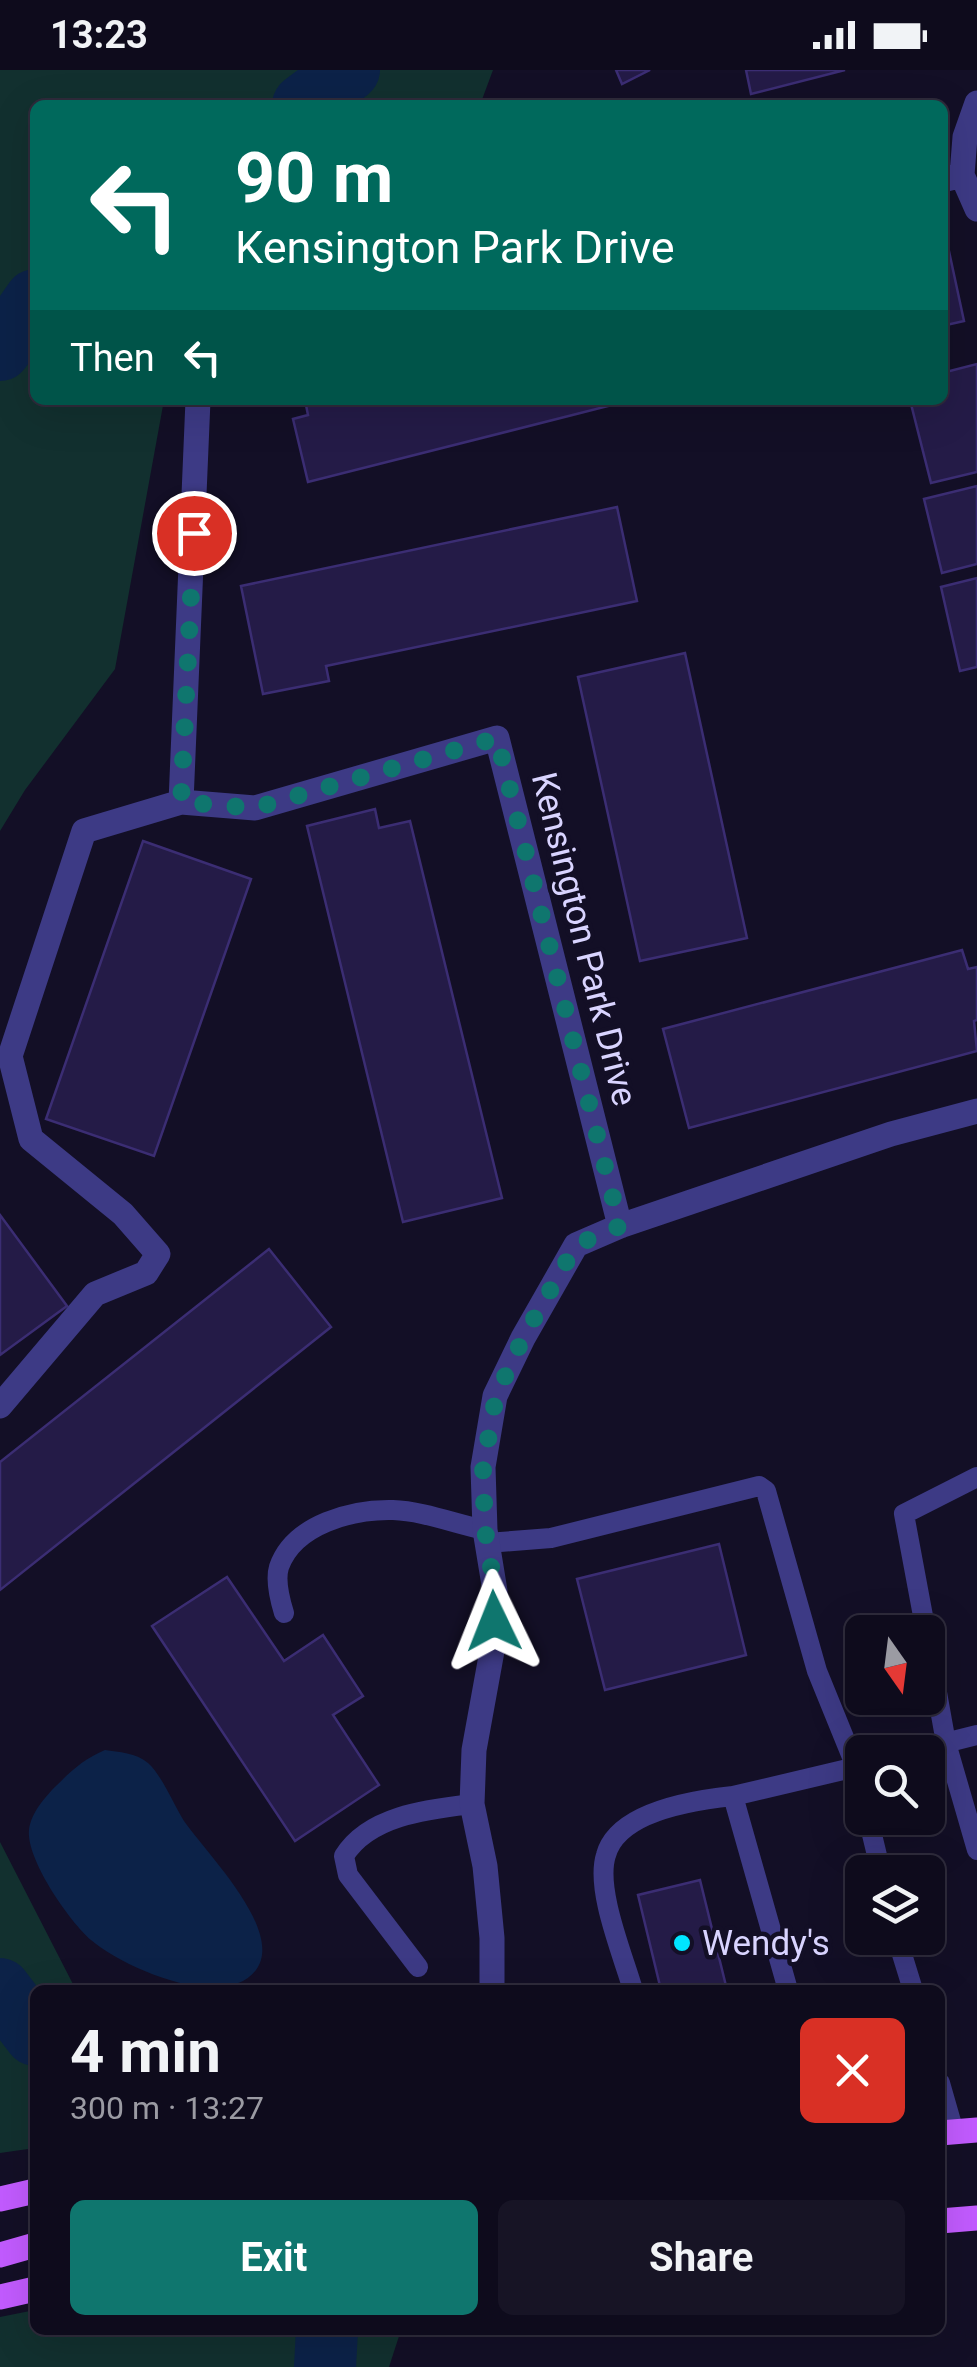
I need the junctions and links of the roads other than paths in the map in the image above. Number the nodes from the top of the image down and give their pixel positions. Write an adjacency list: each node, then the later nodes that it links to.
1 (976, 104): 2 (street)
2 (952, 178): 3 (street)
3 (977, 209)
4 (198, 405): 5 (street)
5 (181, 802): 7 (street, Kensington Park Drive); 8 (street)
6 (977, 1111): 7 (street)
7 (620, 1226): 10 (street)
8 (0, 1406)
9 (977, 1477): 12 (lane)
10 (486, 1537): 11 (lane); 14 (lane); 19 (street)
11 (284, 1613)
12 (923, 1615)
13 (941, 1715): 16 (lane)
14 (845, 1735)
15 (977, 1735): 16 (lane)
16 (946, 1743): 20 (lane)
17 (845, 1769): 18 (lane)
18 (733, 1796): 24 (lane); 25 (lane)
19 (472, 1804): 22 (lane); 23 (street)
20 (977, 1850)
21 (903, 1955): 26 (lane)
22 (418, 1966)
23 (492, 1985)
24 (633, 1985)
25 (787, 1985)
26 (912, 1985)
27 (945, 2097): 28 (lane)
28 (957, 2132)
29 (30, 2192): 30 (main road)
30 (0, 2199)
31 (977, 2218): 32 (main road)
32 (945, 2221)
33 (30, 2247): 34 (main road)
34 (0, 2254)
35 (30, 2290): 36 (main road)
36 (0, 2297)

